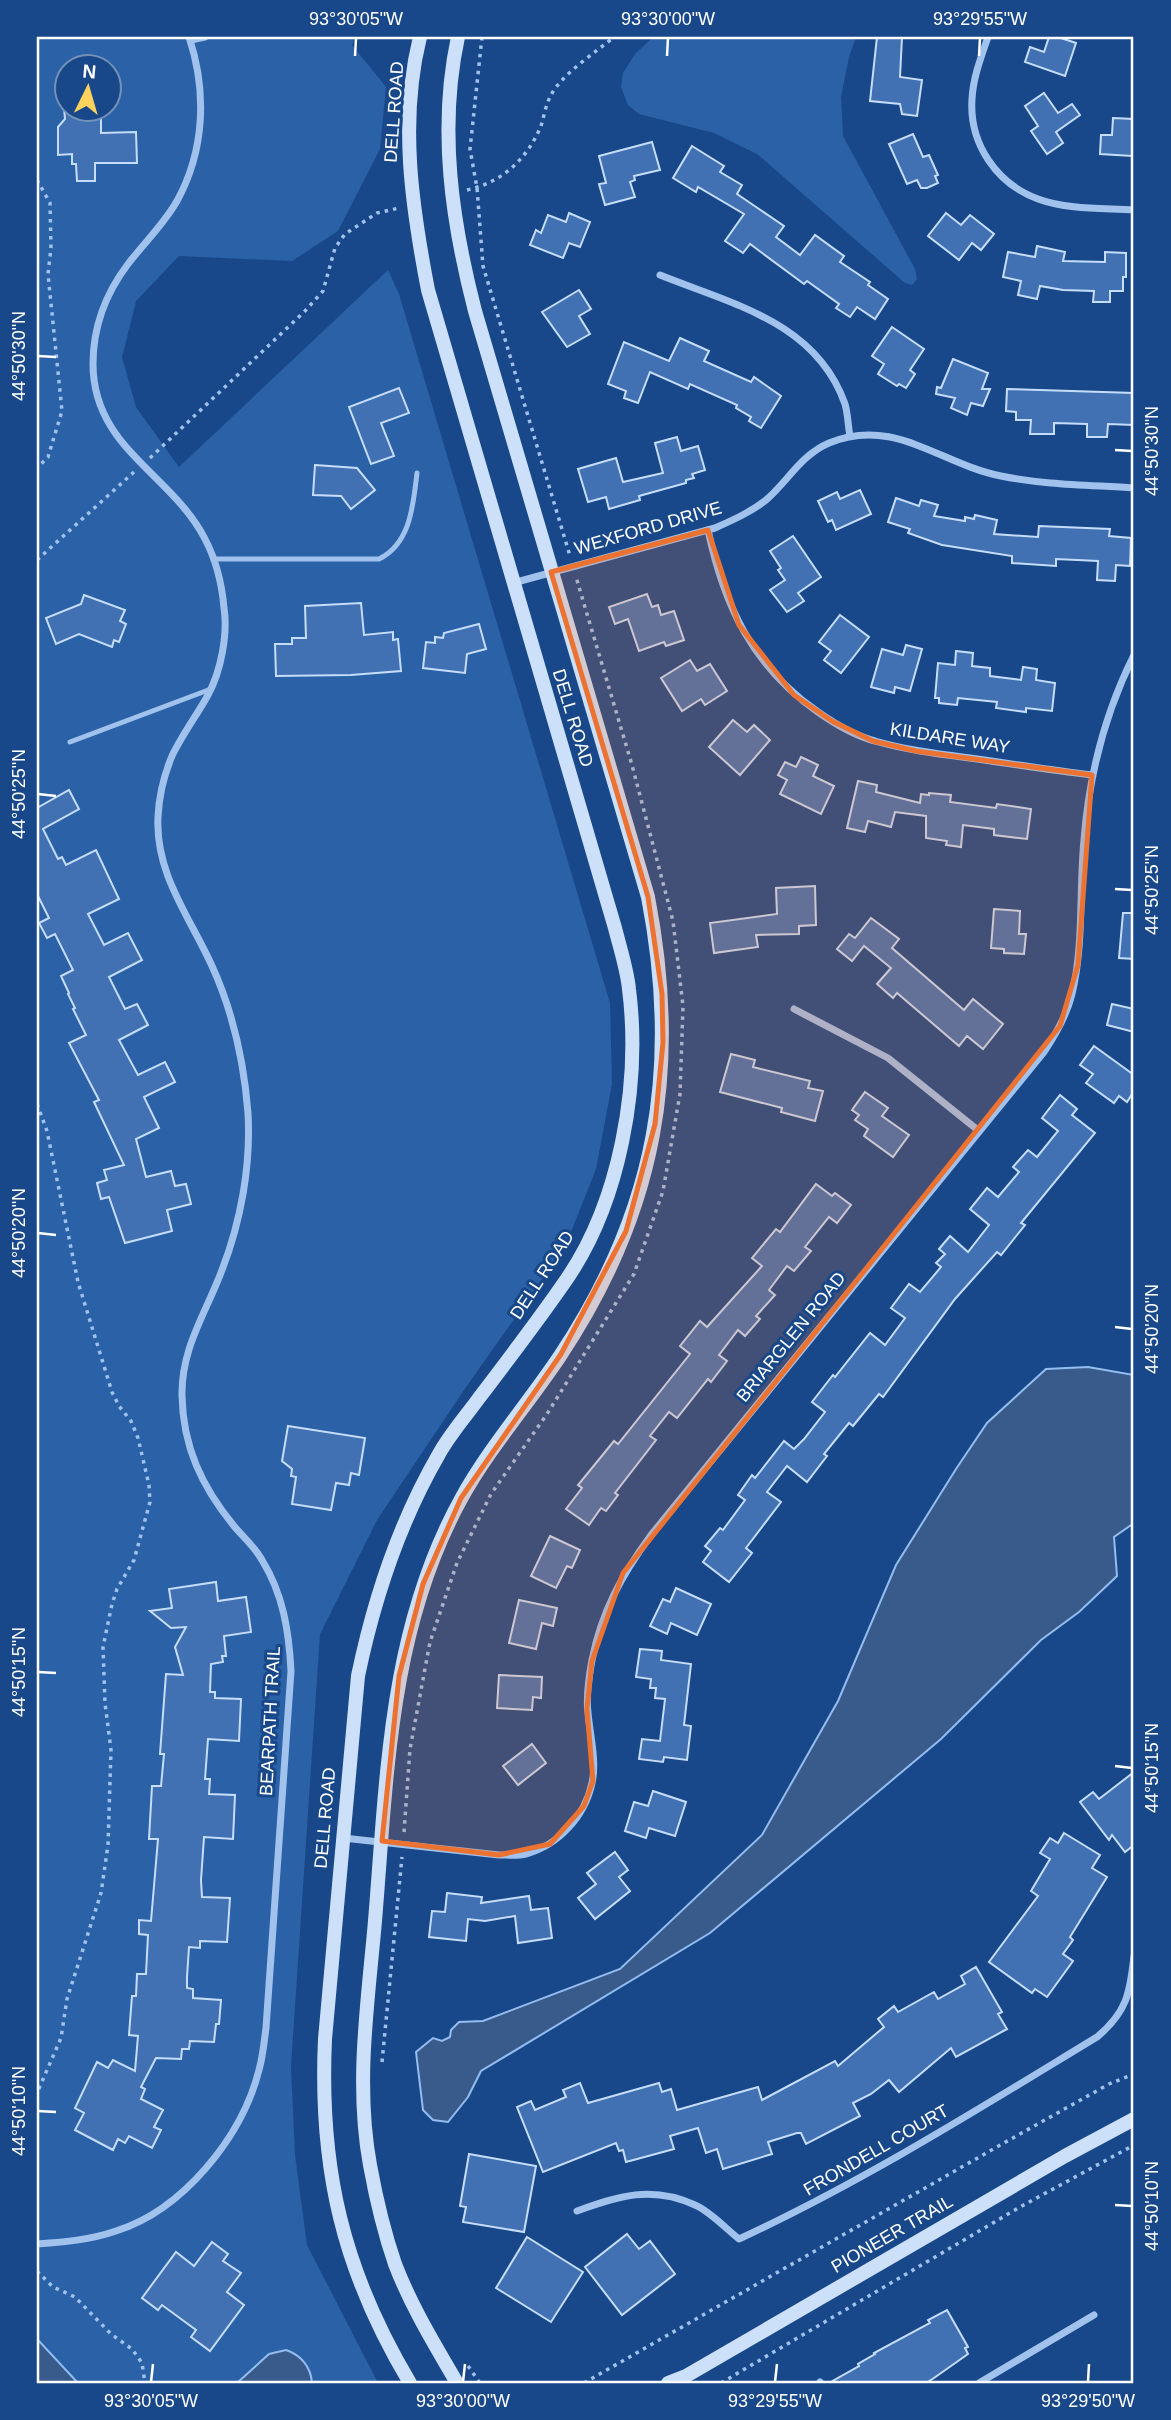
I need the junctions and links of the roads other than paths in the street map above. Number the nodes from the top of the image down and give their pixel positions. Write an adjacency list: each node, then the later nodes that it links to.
1 (205, 37): 5 (street)
2 (420, 37): 14 (main road, DELL ROAD)
3 (458, 37): 13 (main road, DELL ROAD)
4 (988, 37): 6 (street)
5 (190, 39): 12 (street, BEARPATH TRAIL)
6 (1134, 210)
7 (660, 275): 8 (street)
8 (849, 436): 10 (street, WEXFORD DRIVE); 11 (street, WEXFORD DRIVE)
9 (417, 473): 12 (lane)
10 (1134, 488)
11 (708, 530): 13 (street, WEXFORD DRIVE); 18 (street, KILDARE WAY)
12 (213, 559): 16 (street, BEARPATH TRAIL)
13 (551, 572): 14 (street, WEXFORD DRIVE); 22 (main road, DELL ROAD)
14 (512, 583): 21 (main road, DELL ROAD)
15 (1134, 655): 18 (street, BRIARGLEN ROAD)
16 (212, 689): 17 (lane); 26 (street, BEARPATH TRAIL)
17 (70, 742)
18 (1093, 775): 20 (street, BRIARGLEN ROAD)
19 (794, 1009): 20 (street)
20 (979, 1131): 22 (street, BRIARGLEN ROAD)
21 (342, 1838): 22 (street, BRIARGLEN ROAD); 28 (main road, DELL ROAD)
22 (382, 1841): 29 (main road, DELL ROAD)
23 (1134, 1956): 25 (street, FRONDELL COURT)
24 (1134, 2119): 30 (main road, PIONEER TRAIL)
25 (577, 2211)
26 (37, 2244)
27 (1094, 2315): 31 (street)
28 (410, 2383)
29 (457, 2383)
30 (668, 2383)
31 (979, 2383)

